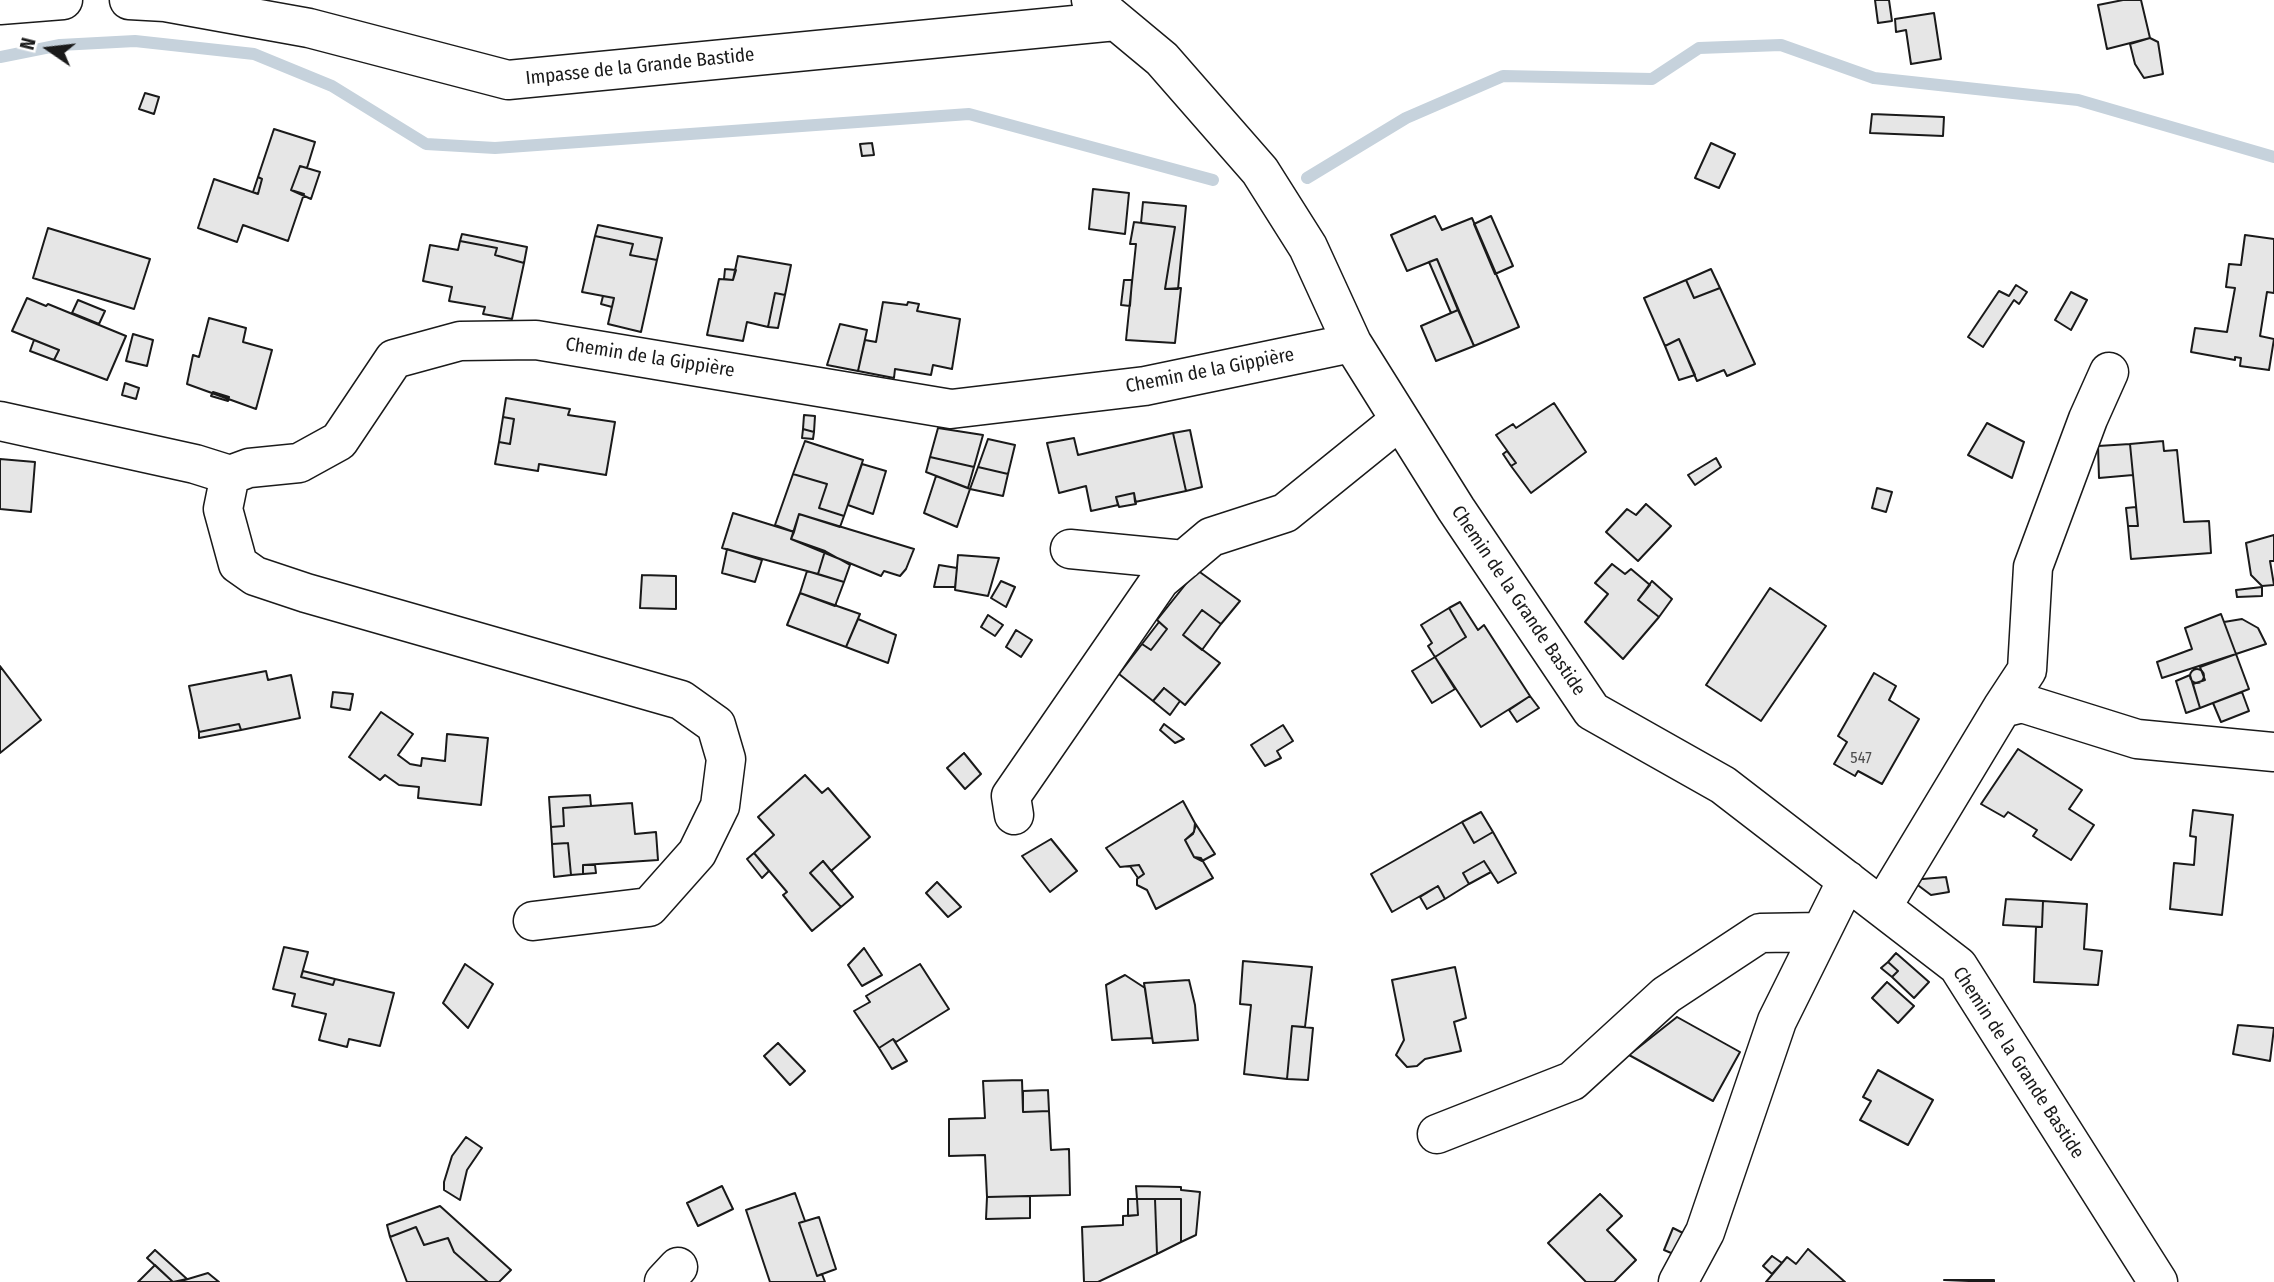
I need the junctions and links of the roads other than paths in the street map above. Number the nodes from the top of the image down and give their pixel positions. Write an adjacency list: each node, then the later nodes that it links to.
1 (62, 0): 3 (street)
2 (129, 0): 4 (street, Impasse de la Grande Bastide)
3 (0, 5)
4 (1104, 10): 5 (street, Chemin de la Grande Bastide)
5 (1352, 343): 7 (street, Chemin de la Grande Bastide); 9 (street, Chemin de la Gippière)
6 (2109, 372): 12 (street)
7 (1400, 420): 11 (street); 15 (street, Chemin de la Grande Bastide)
8 (0, 421): 9 (street)
9 (230, 475): 17 (street)
10 (1070, 549): 11 (street)
11 (1184, 560): 14 (street)
12 (2002, 708): 13 (street); 16 (street)
13 (2274, 752)
14 (1014, 815)
15 (1847, 880): 16 (street, Chemin de la Grande Bastide); 18 (street)
16 (1882, 907): 21 (street, Chemin de la Grande Bastide)
17 (533, 921)
18 (1821, 932): 19 (street); 20 (street)
19 (1437, 1134)
20 (1678, 1282)
21 (2158, 1282)

